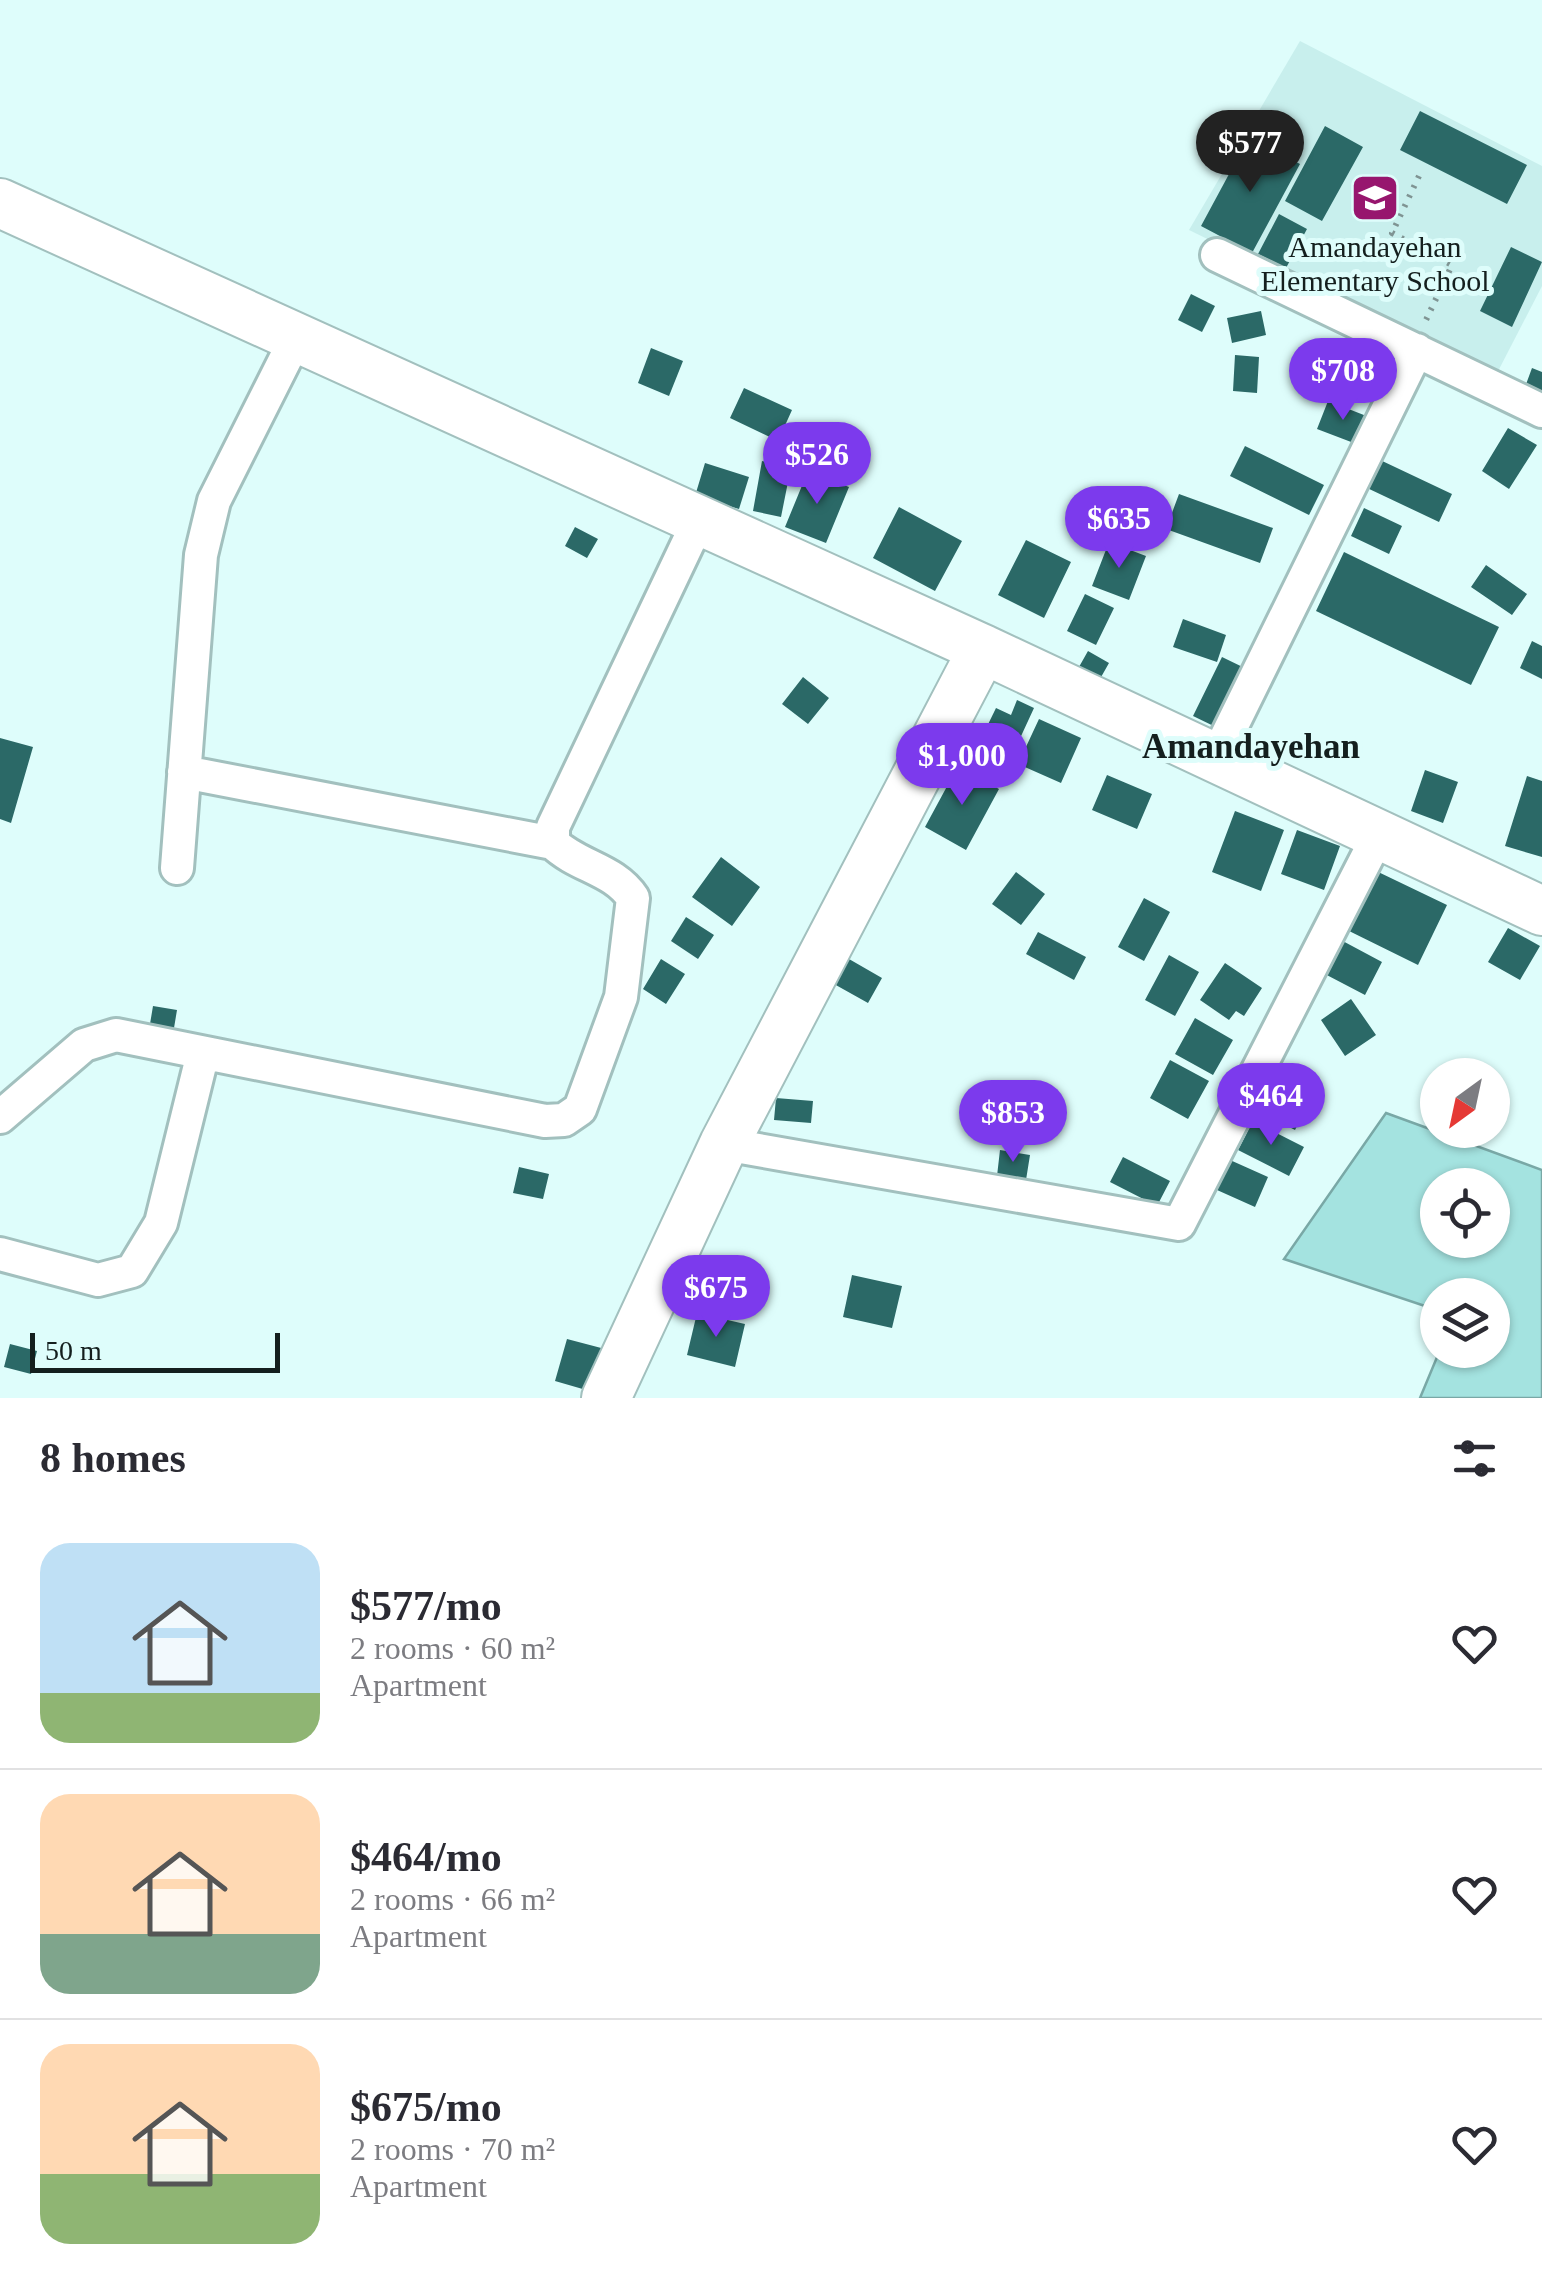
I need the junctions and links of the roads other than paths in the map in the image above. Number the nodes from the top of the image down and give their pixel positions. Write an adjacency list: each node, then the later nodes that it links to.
1 (0, 203): 3 (street)
2 (1216, 255): 4 (street)
3 (297, 336): 6 (street); 9 (street)
4 (1417, 350): 5 (street); 8 (street)
5 (1542, 411)
6 (698, 522): 7 (street); 11 (street)
7 (983, 649): 8 (street); 16 (street)
8 (1216, 758): 10 (street)
9 (184, 772): 11 (street); 12 (street)
10 (1379, 834): 13 (street); 16 (street)
11 (554, 843): 14 (street)
12 (177, 868)
13 (1542, 911)
14 (203, 1053): 15 (street); 17 (street)
15 (0, 1117)
16 (724, 1144): 18 (street)
17 (0, 1254)
18 (606, 1398)

